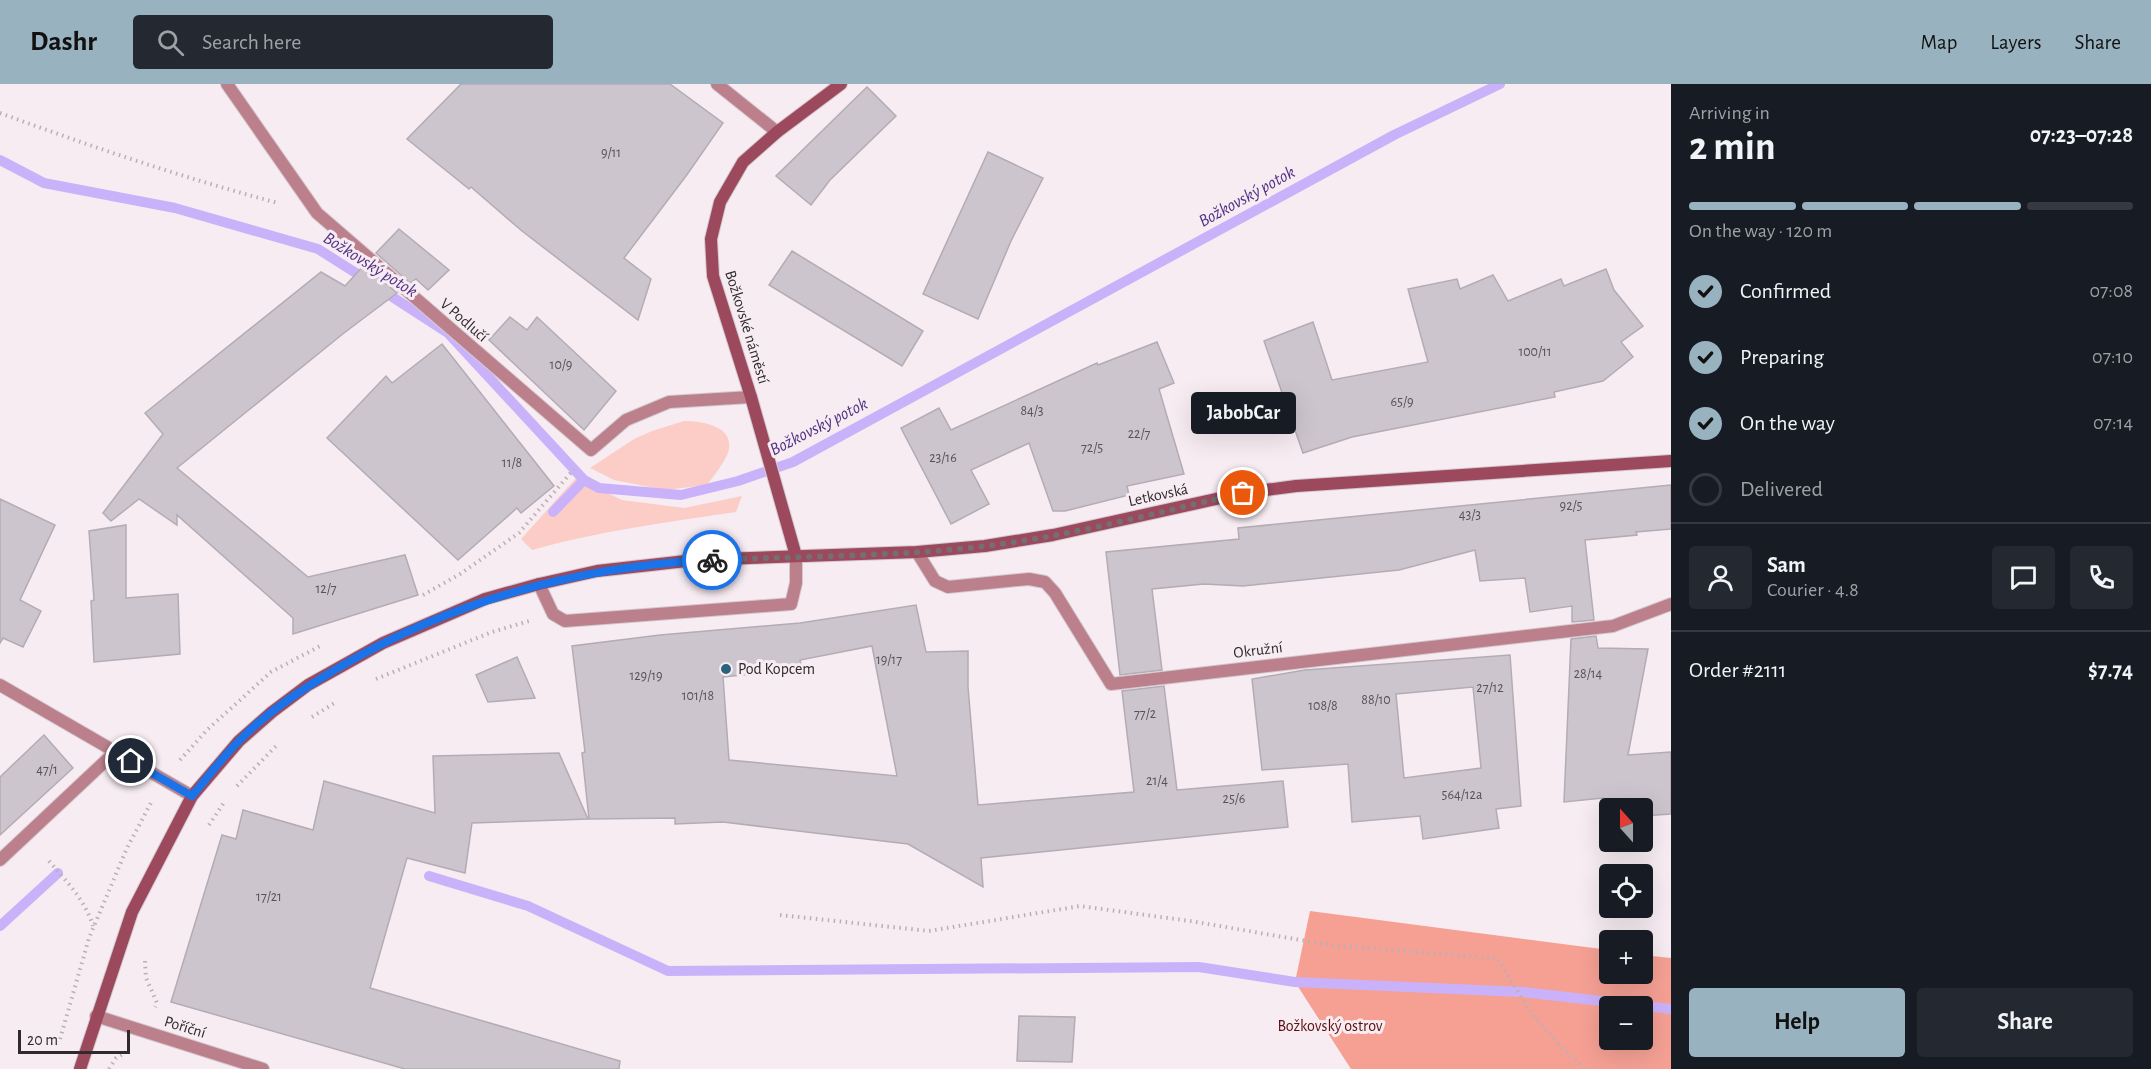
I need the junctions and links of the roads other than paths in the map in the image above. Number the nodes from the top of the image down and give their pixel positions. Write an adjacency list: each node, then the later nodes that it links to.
1 (227, 84): 5 (street, V Podlučí)
2 (717, 84): 4 (street)
3 (841, 84): 4 (street, Božkovské náměstí)
4 (777, 132): 5 (street, Božkovské náměstí)
5 (751, 398): 8 (street, Božkovské náměstí)
6 (1671, 461): 7 (street, Letkovská)
7 (917, 552): 8 (street, Letkovská); 10 (street, Okružní)
8 (796, 556): 9 (street, Letkovská); 9 (street)
9 (540, 584): 13 (street, Letkovská)
10 (1671, 604)
11 (0, 685): 12 (street)
12 (115, 752): 13 (street); 14 (street)
13 (192, 796): 15 (street, Letkovská)
14 (0, 860)
15 (96, 1016): 16 (street, Letkovská); 17 (street, Poříční)
16 (80, 1069)
17 (263, 1069)

